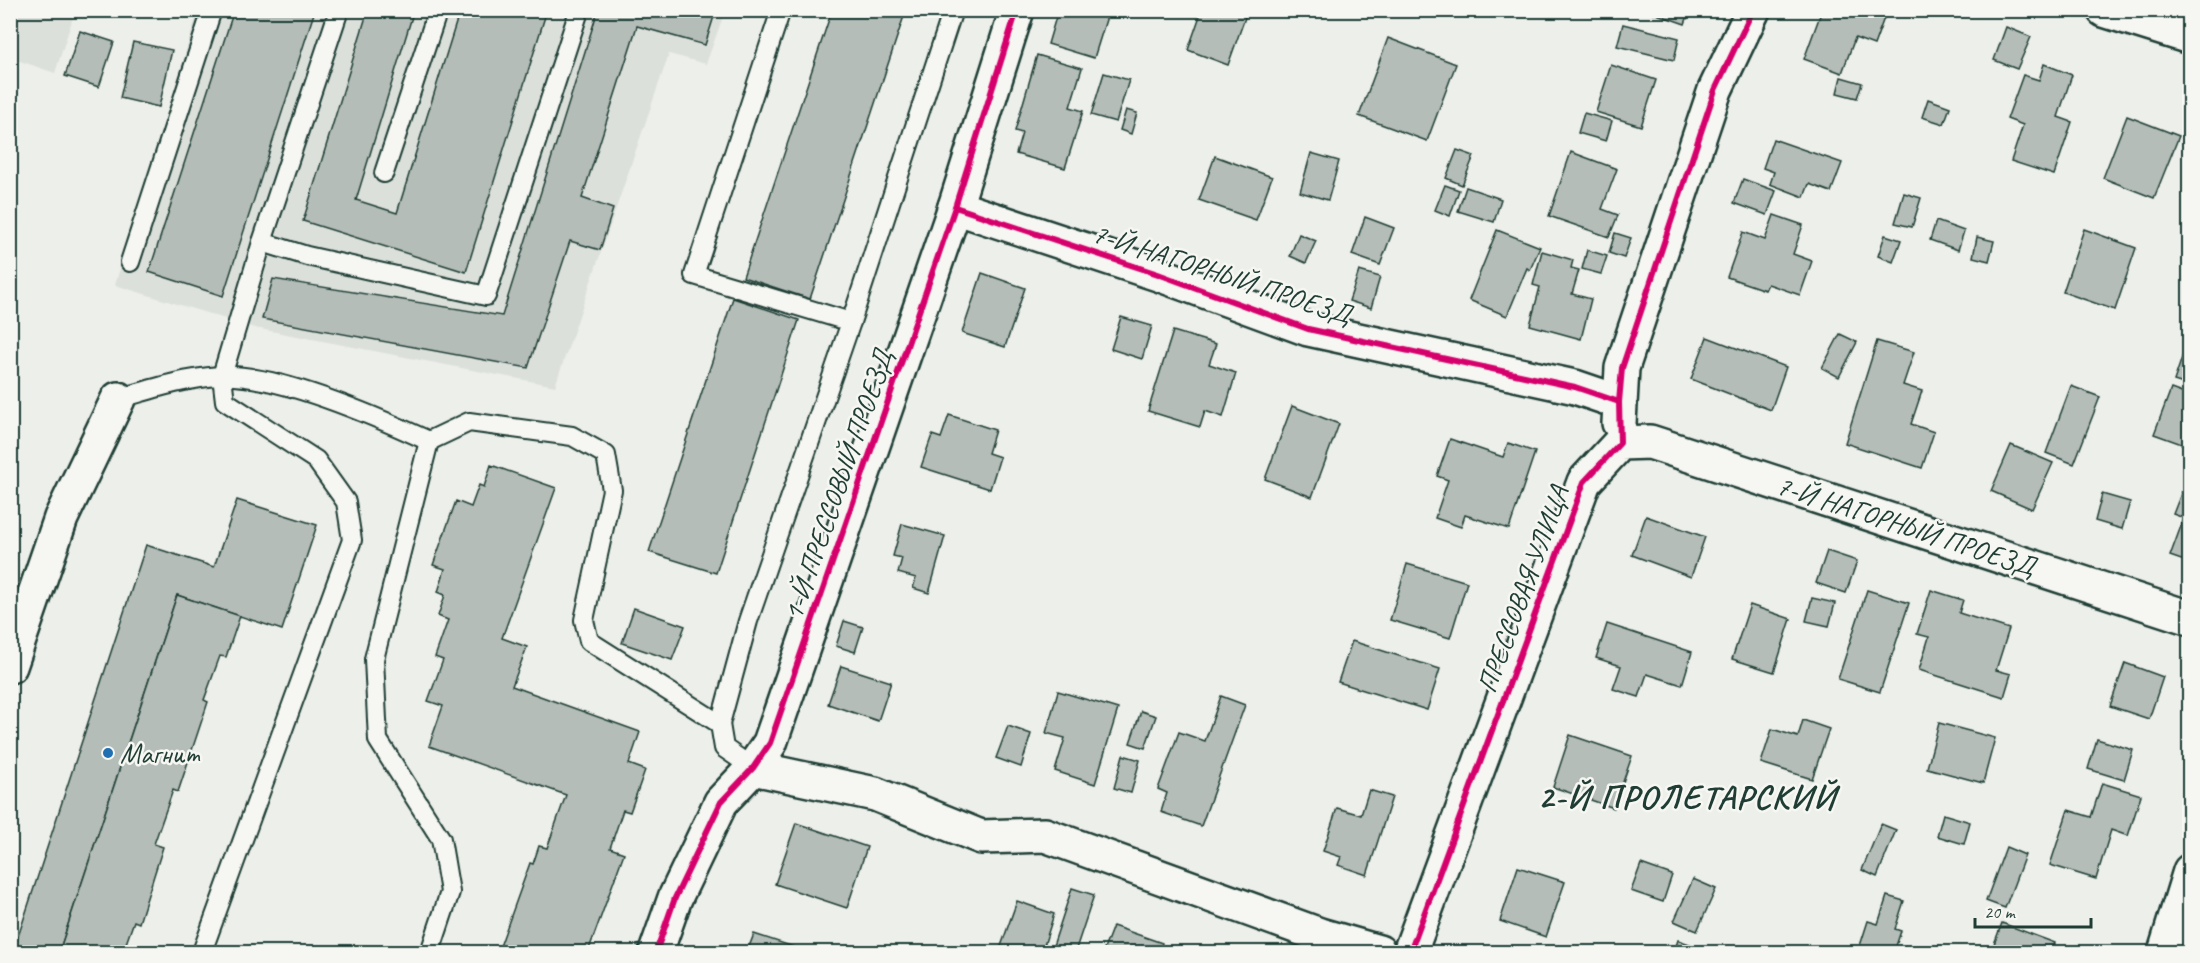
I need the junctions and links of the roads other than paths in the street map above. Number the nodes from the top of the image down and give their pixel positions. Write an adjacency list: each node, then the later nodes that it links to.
1 (212, 10): 14 (lane)
2 (339, 10): 13 (lane)
3 (438, 10): 11 (lane)
4 (577, 10): 13 (lane)
5 (781, 10): 15 (lane)
6 (953, 10): 15 (lane)
7 (1017, 10): 12 (street, 1-Й ПРЕССОВЫЙ ПРОЕЗД)
8 (1753, 10): 18 (street)
9 (2104, 10): 10 (street)
10 (2190, 37)
11 (384, 173)
12 (955, 207): 18 (street, 7-Й НАГОРНЫЙ ПРОЕЗД); 24 (street, 1-Й ПРЕССОВЫЙ ПРОЕЗД)
13 (262, 242): 16 (lane)
14 (130, 262)
15 (851, 322): 23 (lane)
16 (222, 376): 17 (lane); 19 (lane); 26 (lane)
17 (118, 399): 22 (street)
18 (1619, 402): 20 (street)
19 (429, 441): 23 (lane); 27 (lane)
20 (1620, 444): 21 (street, 7-Й НАГОРНЫЙ ПРОЕЗД); 30 (street, ПРЕССОВАЯ УЛИЦА)
21 (2190, 618)
22 (10, 666)
23 (720, 724): 24 (lane)
24 (753, 768): 28 (street, 1-Й ПРЕССОВЫЙ ПРОЕЗД); 29 (street)
25 (2190, 871): 31 (street)
26 (202, 952)
27 (430, 952)
28 (656, 952)
29 (1379, 952)
30 (1410, 952)
31 (2165, 952)

